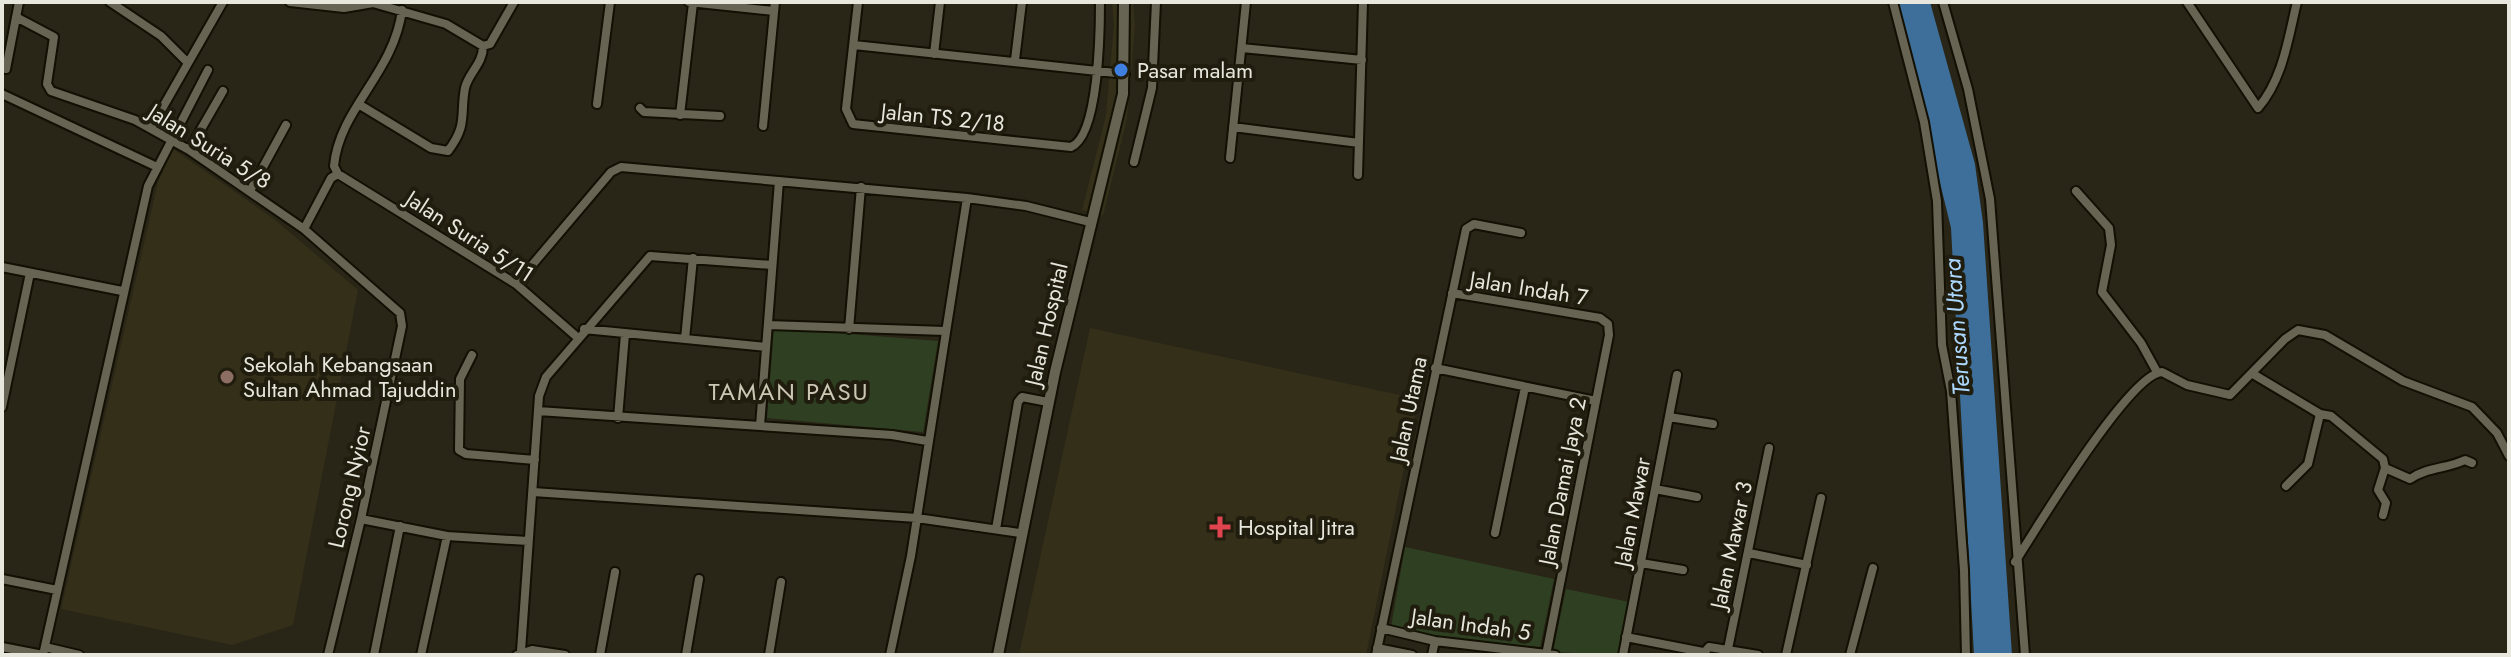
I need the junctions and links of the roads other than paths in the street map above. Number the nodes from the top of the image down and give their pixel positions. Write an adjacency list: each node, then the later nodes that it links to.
1 (19, 2): 23 (street)
2 (110, 2): 30 (street)
3 (223, 2): 30 (street)
4 (290, 2): 20 (street)
5 (514, 2): 25 (street)
6 (610, 2): 37 (street)
7 (691, 2): 21 (street); 40 (street)
8 (858, 2): 24 (street, Jalan TS 2/18)
9 (940, 2): 27 (street)
10 (1022, 2): 28 (street)
11 (1100, 2): 33 (street)
12 (1124, 2): 34 (street, Jalan Hospital)
13 (1156, 2): 50 (street)
14 (1246, 2): 26 (street)
15 (1363, 2): 29 (street)
16 (1893, 2): 151 (street)
17 (1943, 2): 115 (street)
18 (2187, 2): 19 (street)
19 (2297, 2)
20 (358, 3): 22 (street)
21 (775, 6): 43 (street)
22 (402, 10): 25 (street); 38 (street)
23 (16, 17): 31 (street); 45 (street, Jalan Suria 5/8)
24 (854, 45): 27 (street); 33 (street, Jalan TS 2/18)
25 (483, 46): 38 (street)
26 (1242, 48): 29 (street); 44 (street)
27 (934, 54): 28 (street)
28 (1015, 60): 33 (street)
29 (1362, 60): 47 (street)
30 (187, 62): 45 (street)
31 (6, 69)
32 (208, 70): 46 (street)
33 (1098, 71): 34 (street)
34 (1125, 74): 59 (street, Jalan Hospital)
35 (223, 91): 48 (street)
36 (2, 94): 51 (street)
37 (597, 104)
38 (360, 105): 52 (street)
39 (640, 108): 40 (street)
40 (680, 115): 41 (street)
41 (720, 116)
42 (286, 125): 56 (street)
43 (763, 126)
44 (1233, 127): 47 (street); 49 (street)
45 (151, 128): 46 (street, Jalan Suria 5/8)
46 (170, 138): 48 (street, Jalan Suria 5/8); 51 (street)
47 (1359, 143): 53 (street)
48 (189, 150): 56 (street, Jalan Suria 5/8)
49 (1230, 158)
50 (1134, 162)
51 (155, 166): 67 (street)
52 (338, 174): 60 (street); 66 (street, Jalan Suria 5/11)
53 (1358, 175)
54 (779, 181): 55 (street); 63 (street); 66 (street)
55 (861, 187): 58 (street); 73 (street)
56 (250, 191): 60 (street, Jalan Suria 5/8)
57 (2076, 191): 81 (street)
58 (967, 198): 59 (street); 74 (street)
59 (1090, 222): 86 (street, Jalan Hospital)
60 (304, 229): 71 (street, Jalan Suria 5/8)
61 (1521, 233): 68 (street, Jalan Utama)
62 (693, 258): 63 (street); 72 (street); 77 (street)
63 (772, 265): 70 (street)
64 (2, 267): 65 (street)
65 (30, 273): 67 (street); 87 (street)
66 (516, 284): 76 (street, Jalan Suria 5/11)
67 (122, 291): 124 (street)
68 (1452, 293): 69 (street, Jalan Indah 7); 80 (street, Jalan Utama)
69 (1600, 318): 85 (street, Jalan Damai Jaya 2)
70 (768, 325): 73 (street); 78 (street)
71 (402, 326): 107 (street, Lorong Nyior)
72 (584, 329): 75 (street); 76 (street)
73 (849, 329): 74 (street)
74 (945, 331): 94 (street)
75 (625, 334): 77 (street); 91 (street)
76 (577, 337): 88 (street)
77 (685, 339): 78 (street)
78 (766, 347): 93 (street)
79 (472, 355): 97 (street)
80 (1435, 368): 84 (street); 125 (street, Jalan Utama)
81 (2157, 372): 82 (street); 115 (street)
82 (2253, 374): 89 (street); 96 (street)
83 (1677, 375): 90 (street, Jalan Mawar)
84 (1525, 387): 85 (street); 111 (street)
85 (1596, 401): 134 (street, Jalan Damai Jaya 2)
86 (1048, 402): 109 (street); 110 (street, Jalan Hospital)
87 (2, 407)
88 (538, 411): 91 (street); 97 (street)
89 (2320, 414): 99 (street); 100 (street)
90 (1669, 417): 92 (street); 101 (street, Jalan Mawar)
91 (618, 418): 93 (street)
92 (1713, 424)
93 (760, 426): 94 (street)
94 (927, 441): 106 (street)
95 (1769, 448): 114 (street, Jalan Mawar 3)
96 (2509, 456)
97 (535, 460): 102 (street)
98 (2472, 463): 99 (street)
99 (2385, 468): 105 (street)
100 (2286, 486)
101 (1655, 489): 103 (street); 116 (street, Jalan Mawar)
102 (533, 492): 106 (street); 113 (street)
103 (1697, 497)
104 (1821, 498): 117 (street)
105 (2383, 515)
106 (917, 518): 109 (street); 143 (street)
107 (361, 519): 108 (street); 136 (street, Lorong Nyior)
108 (400, 526): 112 (street); 137 (street)
109 (996, 529): 110 (street)
110 (1020, 533): 144 (street, Jalan Hospital)
111 (1495, 533)
112 (447, 536): 113 (street); 138 (street)
113 (528, 541): 132 (street)
114 (1749, 553): 117 (street); 129 (street, Jalan Mawar 3)
115 (2015, 562): 152 (street)
116 (1641, 563): 119 (street); 126 (street, Jalan Mawar)
117 (1807, 565): 149 (street)
118 (1873, 568): 150 (street)
119 (1683, 570)
120 (615, 572): 140 (street)
121 (2, 579): 124 (street)
122 (699, 579): 141 (street)
123 (781, 582): 142 (street)
124 (57, 590): 130 (street)
125 (1381, 628): 127 (street, Jalan Indah 5); 131 (street, Jalan Utama)
126 (1626, 637): 133 (street); 147 (street, Jalan Mawar)
127 (1435, 641): 134 (street, Jalan Indah 5); 146 (street)
128 (2, 647): 130 (street)
129 (1728, 649): 133 (street); 148 (street)
130 (43, 652): 135 (street)
131 (1377, 652): 145 (street)
132 (519, 653): 139 (street)
133 (1703, 653)
134 (1549, 654)
135 (79, 655)
136 (328, 655)
137 (374, 655)
138 (421, 655)
139 (565, 655)
140 (600, 655)
141 (686, 655)
142 (769, 655)
143 (890, 655)
144 (998, 655)
145 (1412, 655)
146 (1432, 655)
147 (1623, 655)
148 (1758, 655)
149 (1786, 655)
150 (1850, 655)
151 (1966, 655)
152 (2025, 655)

